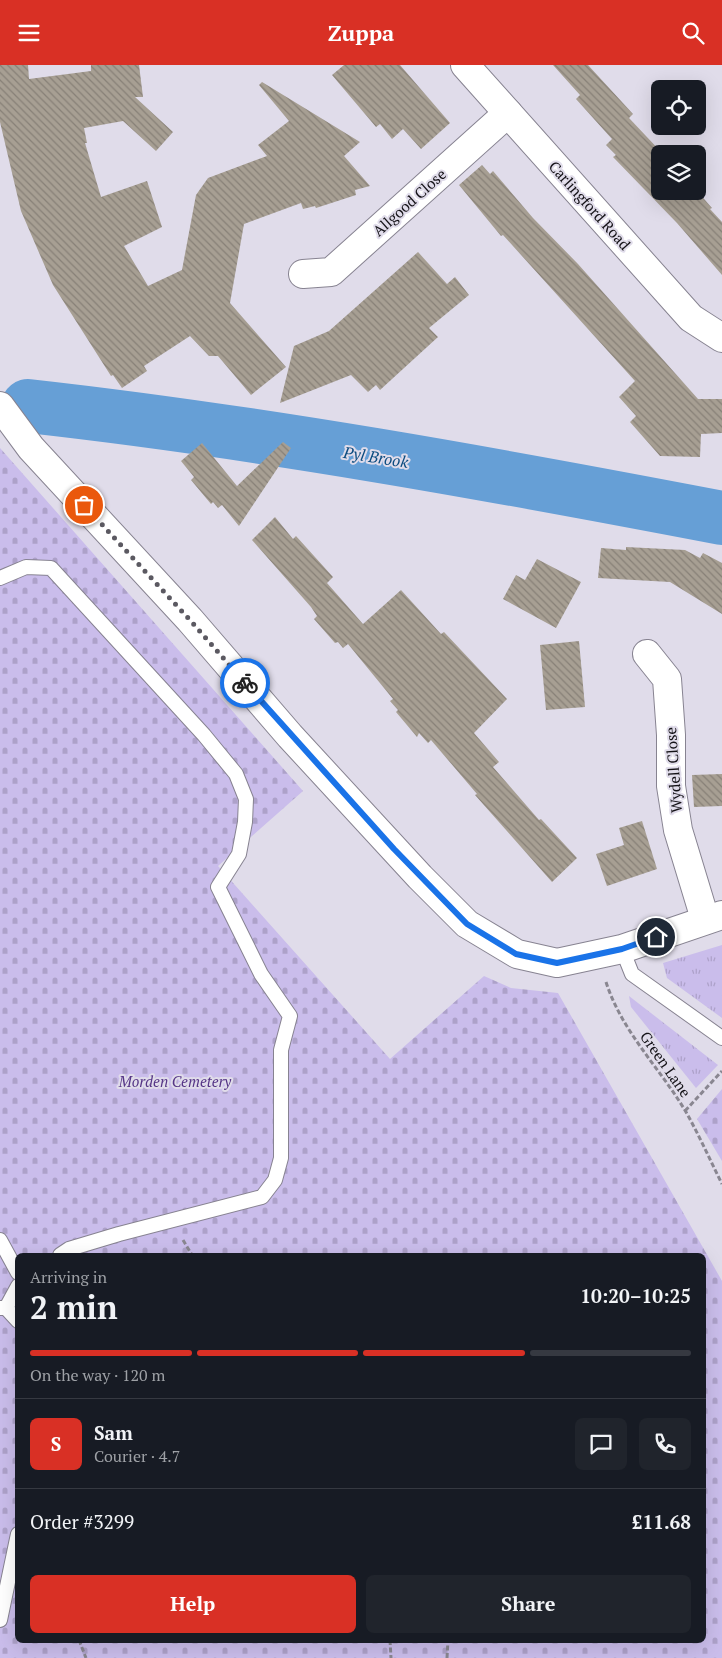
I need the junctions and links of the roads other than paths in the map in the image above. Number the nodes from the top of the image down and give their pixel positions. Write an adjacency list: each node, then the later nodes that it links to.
1 (465, 65): 2 (street, Carlingford Road)
2 (508, 113): 3 (street, Allgood Close); 4 (street, Carlingford Road)
3 (303, 274)
4 (722, 338)
5 (0, 406): 9 (street)
6 (0, 578): 12 (lane)
7 (647, 655): 8 (street, Wydell Close)
8 (714, 917): 9 (street)
9 (610, 952): 10 (lane)
10 (722, 1038)
11 (0, 1240): 13 (lane)
12 (63, 1253)
13 (15, 1268)
14 (15, 1290): 15 (lane)
15 (3, 1308): 16 (lane)
16 (15, 1318)
17 (15, 1546): 18 (lane)
18 (4, 1588): 19 (lane)
19 (0, 1620)

